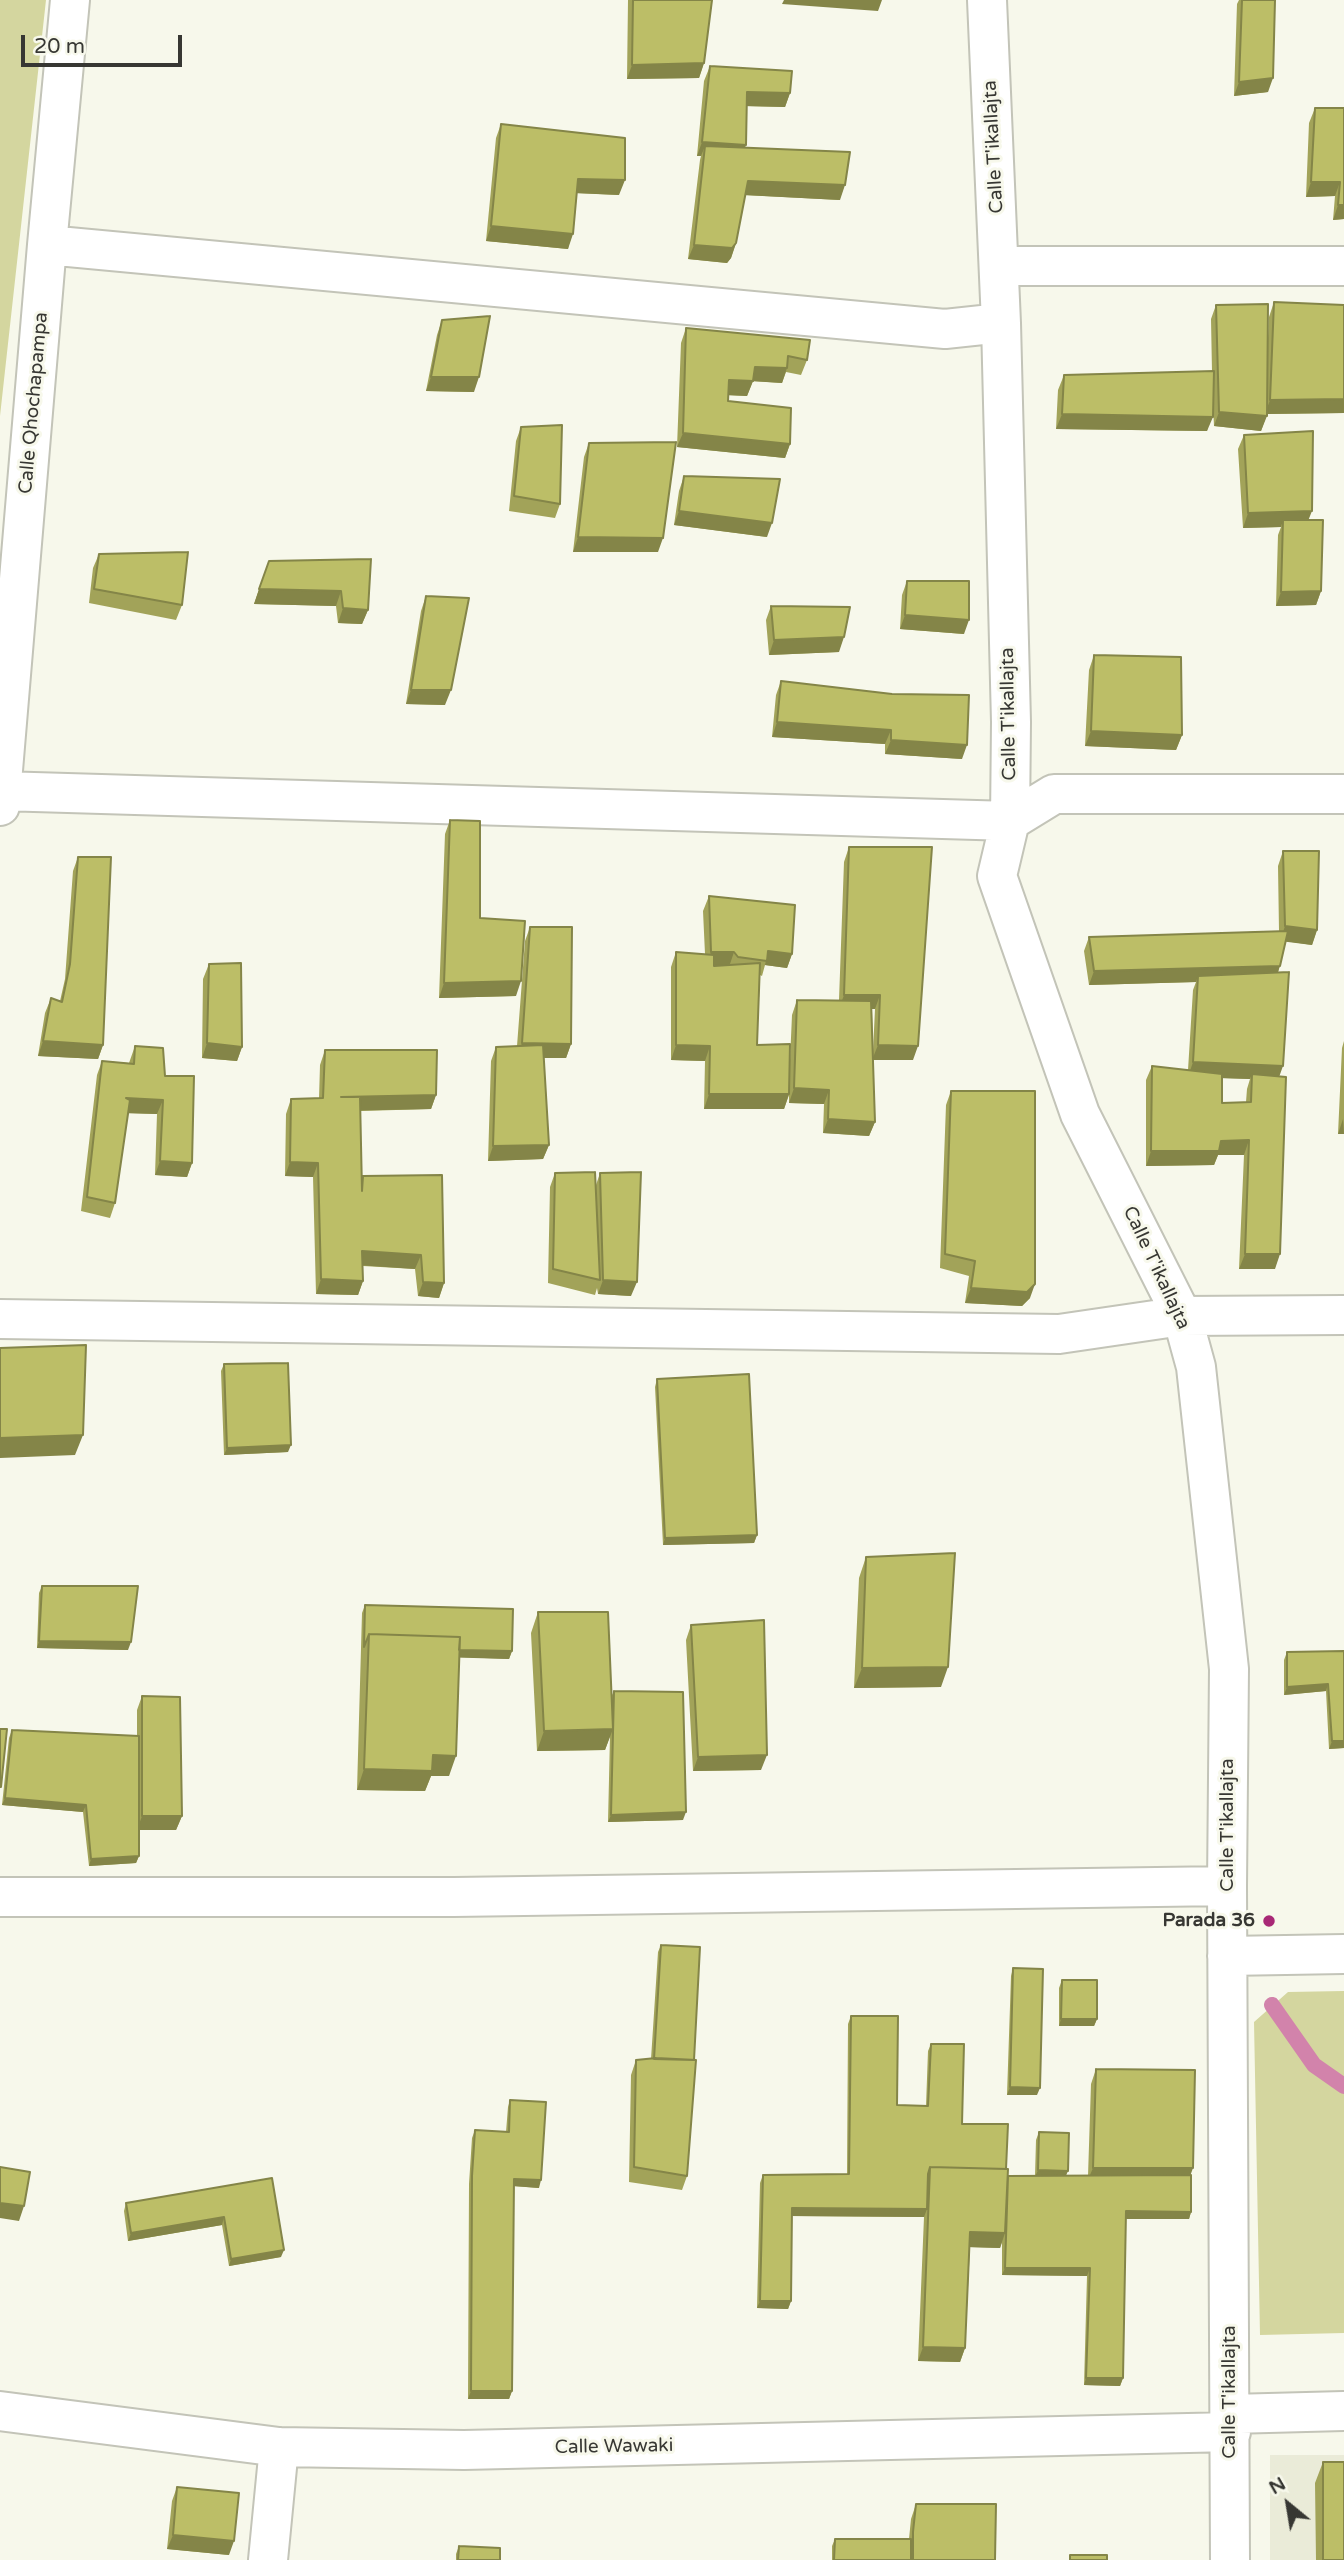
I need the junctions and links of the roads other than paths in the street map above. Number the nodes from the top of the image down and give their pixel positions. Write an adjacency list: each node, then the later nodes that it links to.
1 (70, 0): 3 (street, Calle Qhochapampa)
2 (987, 0): 4 (street, Calle T'ikallajta)
3 (47, 245): 6 (street); 8 (street, Calle Qhochapampa)
4 (999, 266): 5 (street); 6 (street, Calle T'ikallajta)
5 (1344, 266)
6 (1001, 323): 9 (street, Calle T'ikallajta)
7 (1344, 794): 9 (street)
8 (1, 796): 9 (street)
9 (1010, 821): 11 (street, Calle T'ikallajta)
10 (1344, 1315): 11 (street)
11 (1182, 1316): 12 (street); 13 (street, Calle T'ikallajta)
12 (0, 1319)
13 (1227, 1886): 14 (street); 16 (street, Calle T'ikallajta)
14 (0, 1897)
15 (1344, 1954): 16 (street)
16 (1227, 1956): 19 (street, Calle T'ikallajta)
17 (0, 2411): 20 (street, Calle Wawaki)
18 (1344, 2411): 19 (street, Calle Wawaki)
19 (1231, 2423): 20 (street, Calle Wawaki); 22 (street, Calle T'ikallajta)
20 (279, 2446): 21 (street)
21 (268, 2560)
22 (1230, 2560)

